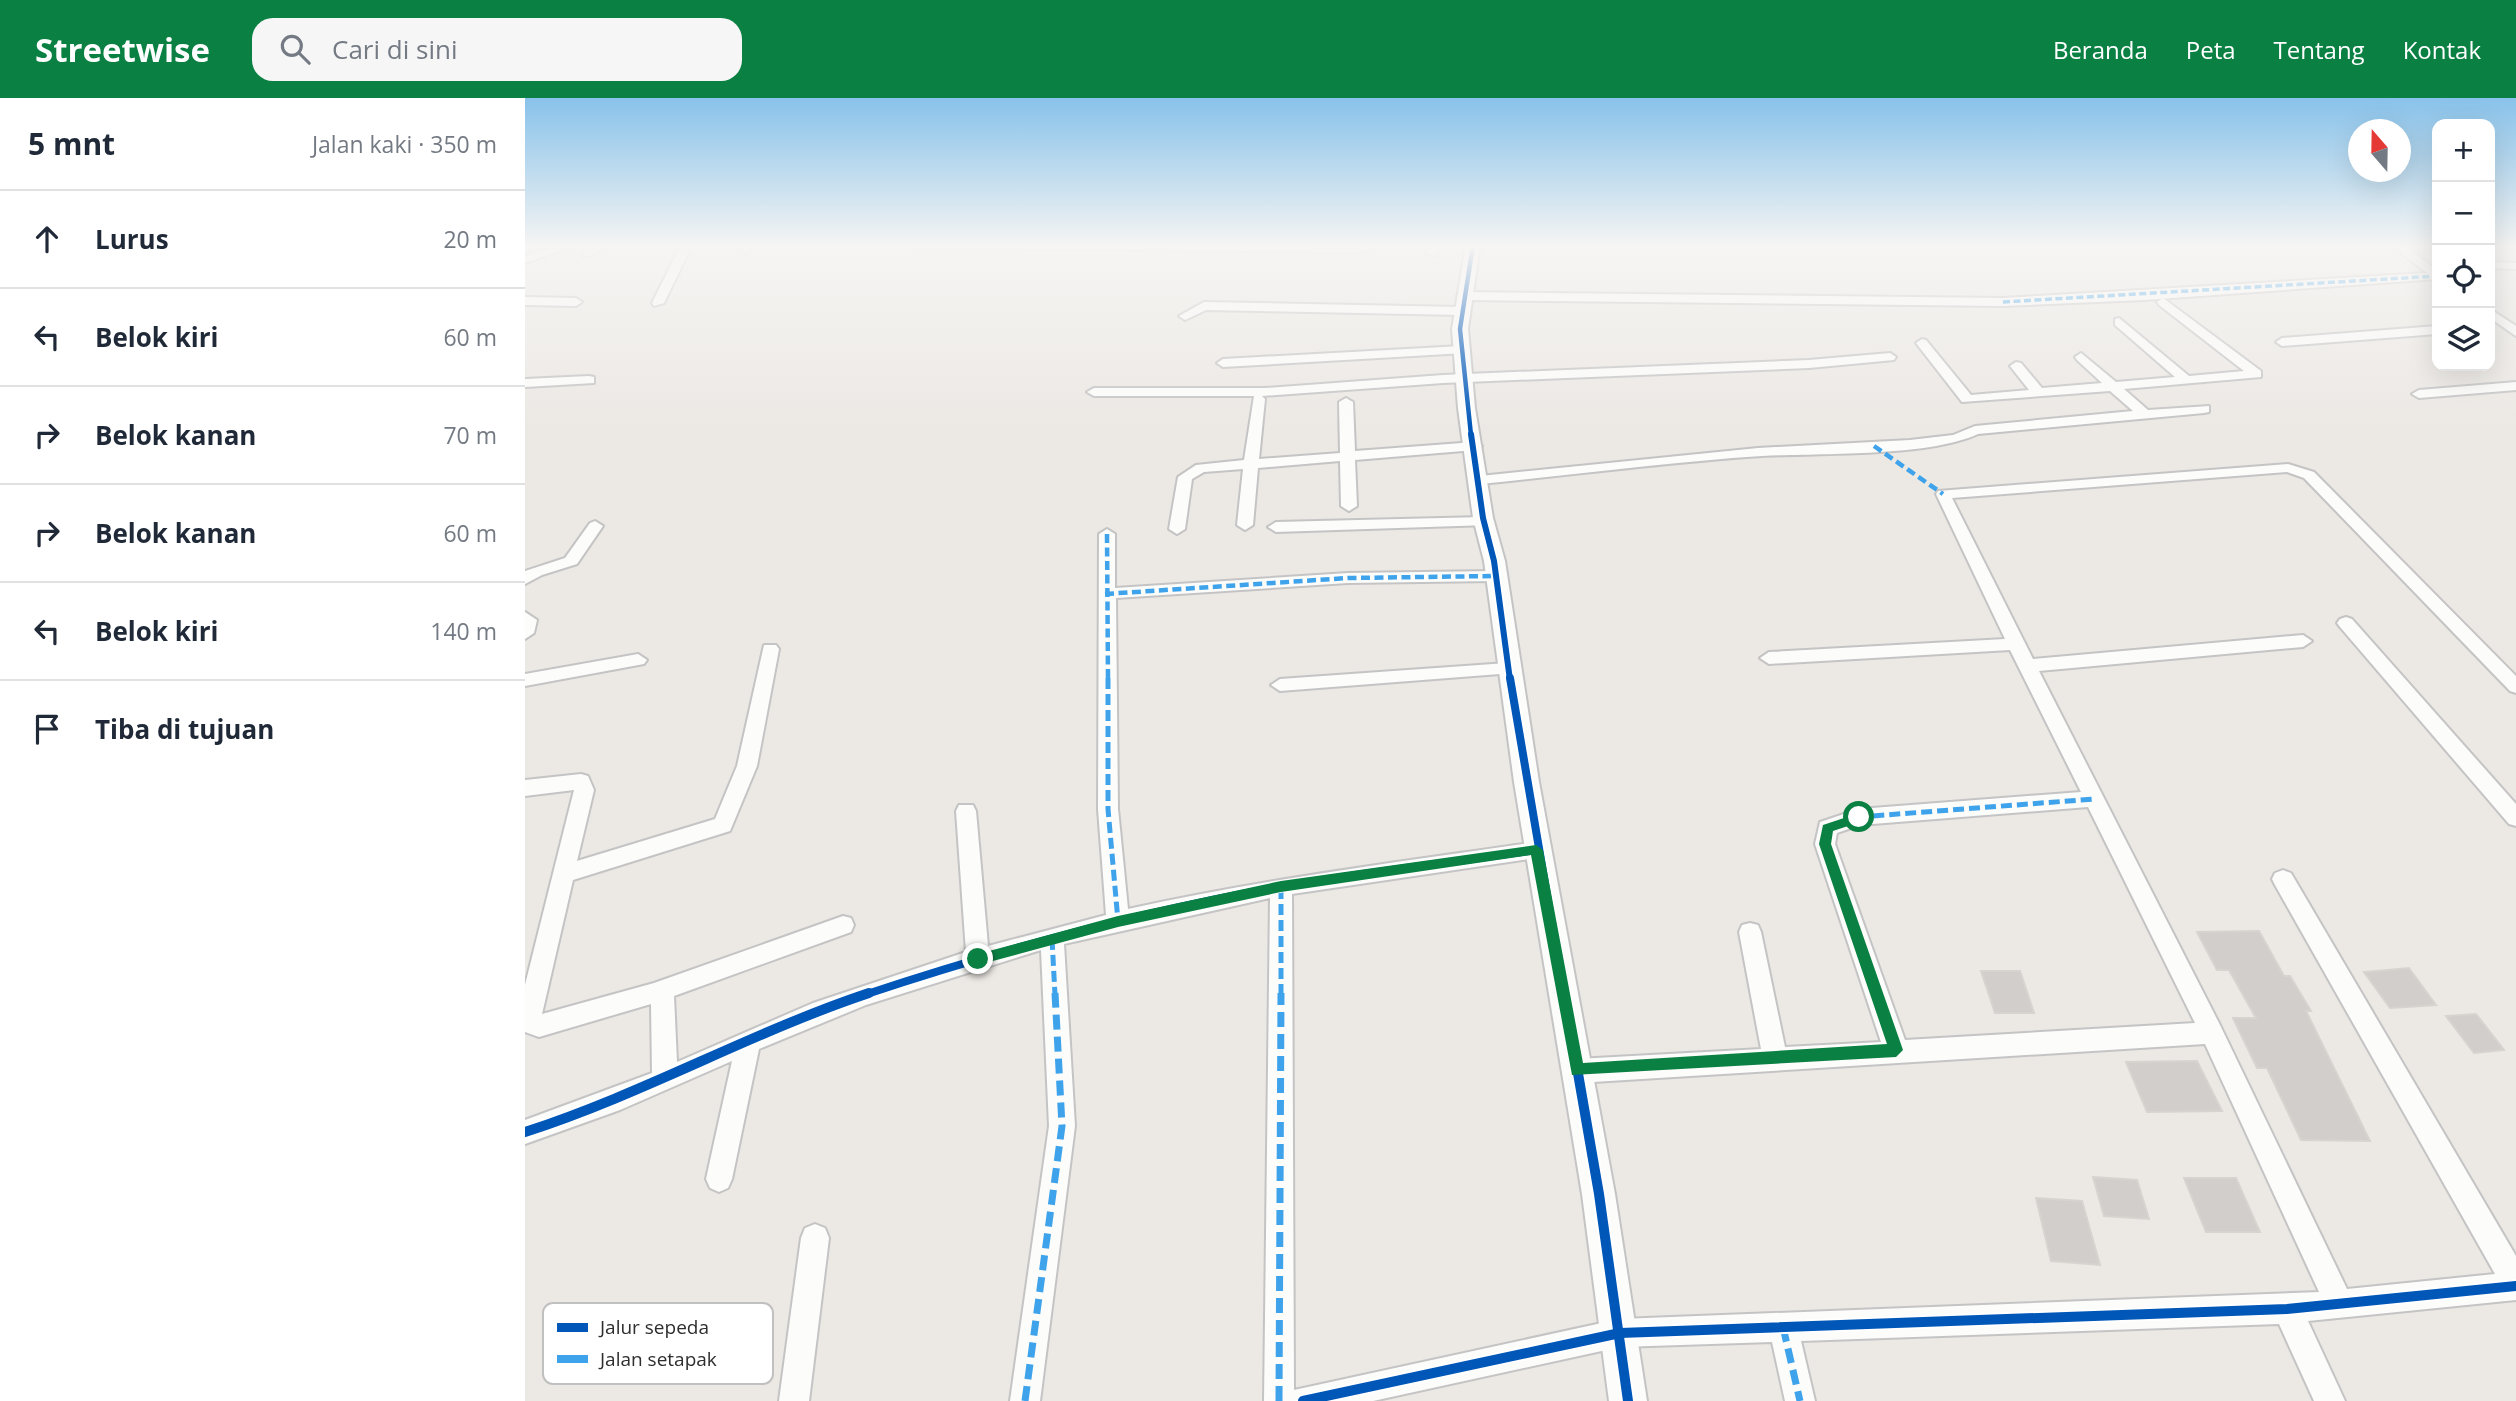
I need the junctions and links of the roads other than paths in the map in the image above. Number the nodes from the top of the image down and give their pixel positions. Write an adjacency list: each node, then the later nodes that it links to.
1 (1229, 306): 4 (street)
2 (1461, 306): 12 (street)
3 (2168, 306): 19 (street)
4 (1185, 316)
5 (2495, 317): 9 (street)
6 (2119, 322): 19 (street)
7 (2432, 330): 10 (street)
8 (2495, 330): 9 (street)
9 (2515, 331)
10 (2282, 342)
11 (1922, 344): 24 (street)
12 (1450, 350): 15 (street); 17 (street)
13 (1891, 357): 17 (street)
14 (2081, 357): 21 (street)
15 (1223, 363)
16 (2016, 366): 24 (street)
17 (1463, 378): 23 (street); 30 (street)
18 (589, 380): 20 (street)
19 (2186, 380): 21 (street)
20 (525, 383)
21 (2113, 386): 24 (street); 29 (street)
22 (2516, 386): 25 (street)
23 (1094, 392)
24 (2039, 393)
25 (2419, 394)
26 (1258, 399): 32 (street)
27 (1346, 402): 31 (street)
28 (2204, 409): 29 (street)
29 (2145, 415): 33 (street)
30 (1475, 446): 31 (street); 33 (street)
31 (1349, 456): 32 (street); 34 (street)
32 (1253, 464): 36 (street); 39 (street)
33 (1489, 479): 35 (street)
34 (1349, 506)
35 (1484, 522): 38 (street); 41 (street)
36 (1245, 525)
37 (595, 526): 42 (street)
38 (1276, 527)
39 (1177, 529)
40 (1107, 534): 43 (street)
41 (1495, 576): 43 (street); 53 (street)
42 (525, 579)
43 (1105, 594): 65 (street)
44 (525, 618): 46 (street)
45 (2346, 623): 60 (street)
46 (525, 633)
47 (2303, 641): 52 (street)
48 (2015, 644): 50 (street); 52 (street); 56 (street)
49 (770, 649): 62 (street)
50 (1769, 658)
51 (638, 660): 54 (street)
52 (2027, 666): 58 (street)
53 (1496, 670): 55 (street); 61 (street)
54 (525, 680)
55 (1280, 685)
56 (2516, 687)
57 (525, 788): 62 (street)
58 (2094, 799): 71 (street); 73 (street)
59 (966, 811): 69 (street)
60 (2516, 818)
61 (1536, 850): 64 (street); 75 (street)
62 (563, 874): 70 (street)
63 (2283, 879): 80 (street)
64 (1281, 886): 65 (street); 87 (street)
65 (1118, 921): 68 (street)
66 (843, 925): 70 (street)
67 (1750, 932): 74 (street)
68 (1052, 939): 69 (street); 86 (street)
69 (978, 959): 72 (street)
70 (654, 993): 76 (street)
71 (2212, 1032): 73 (street); 81 (street)
72 (748, 1043): 76 (street); 78 (street)
73 (1896, 1050): 74 (street)
74 (1775, 1058): 75 (street)
75 (1577, 1070): 84 (street)
76 (665, 1079): 77 (street)
77 (525, 1132)
78 (719, 1179)
79 (815, 1238): 85 (street)
80 (2516, 1284): 81 (street)
81 (2339, 1303): 82 (street)
82 (2287, 1309): 83 (street); 91 (street)
83 (1783, 1327): 84 (street); 90 (street)
84 (1620, 1333): 88 (street); 89 (street)
85 (794, 1401)
86 (1025, 1401)
87 (1279, 1401)
88 (1303, 1401)
89 (1628, 1401)
90 (1800, 1401)
91 (2330, 1401)

